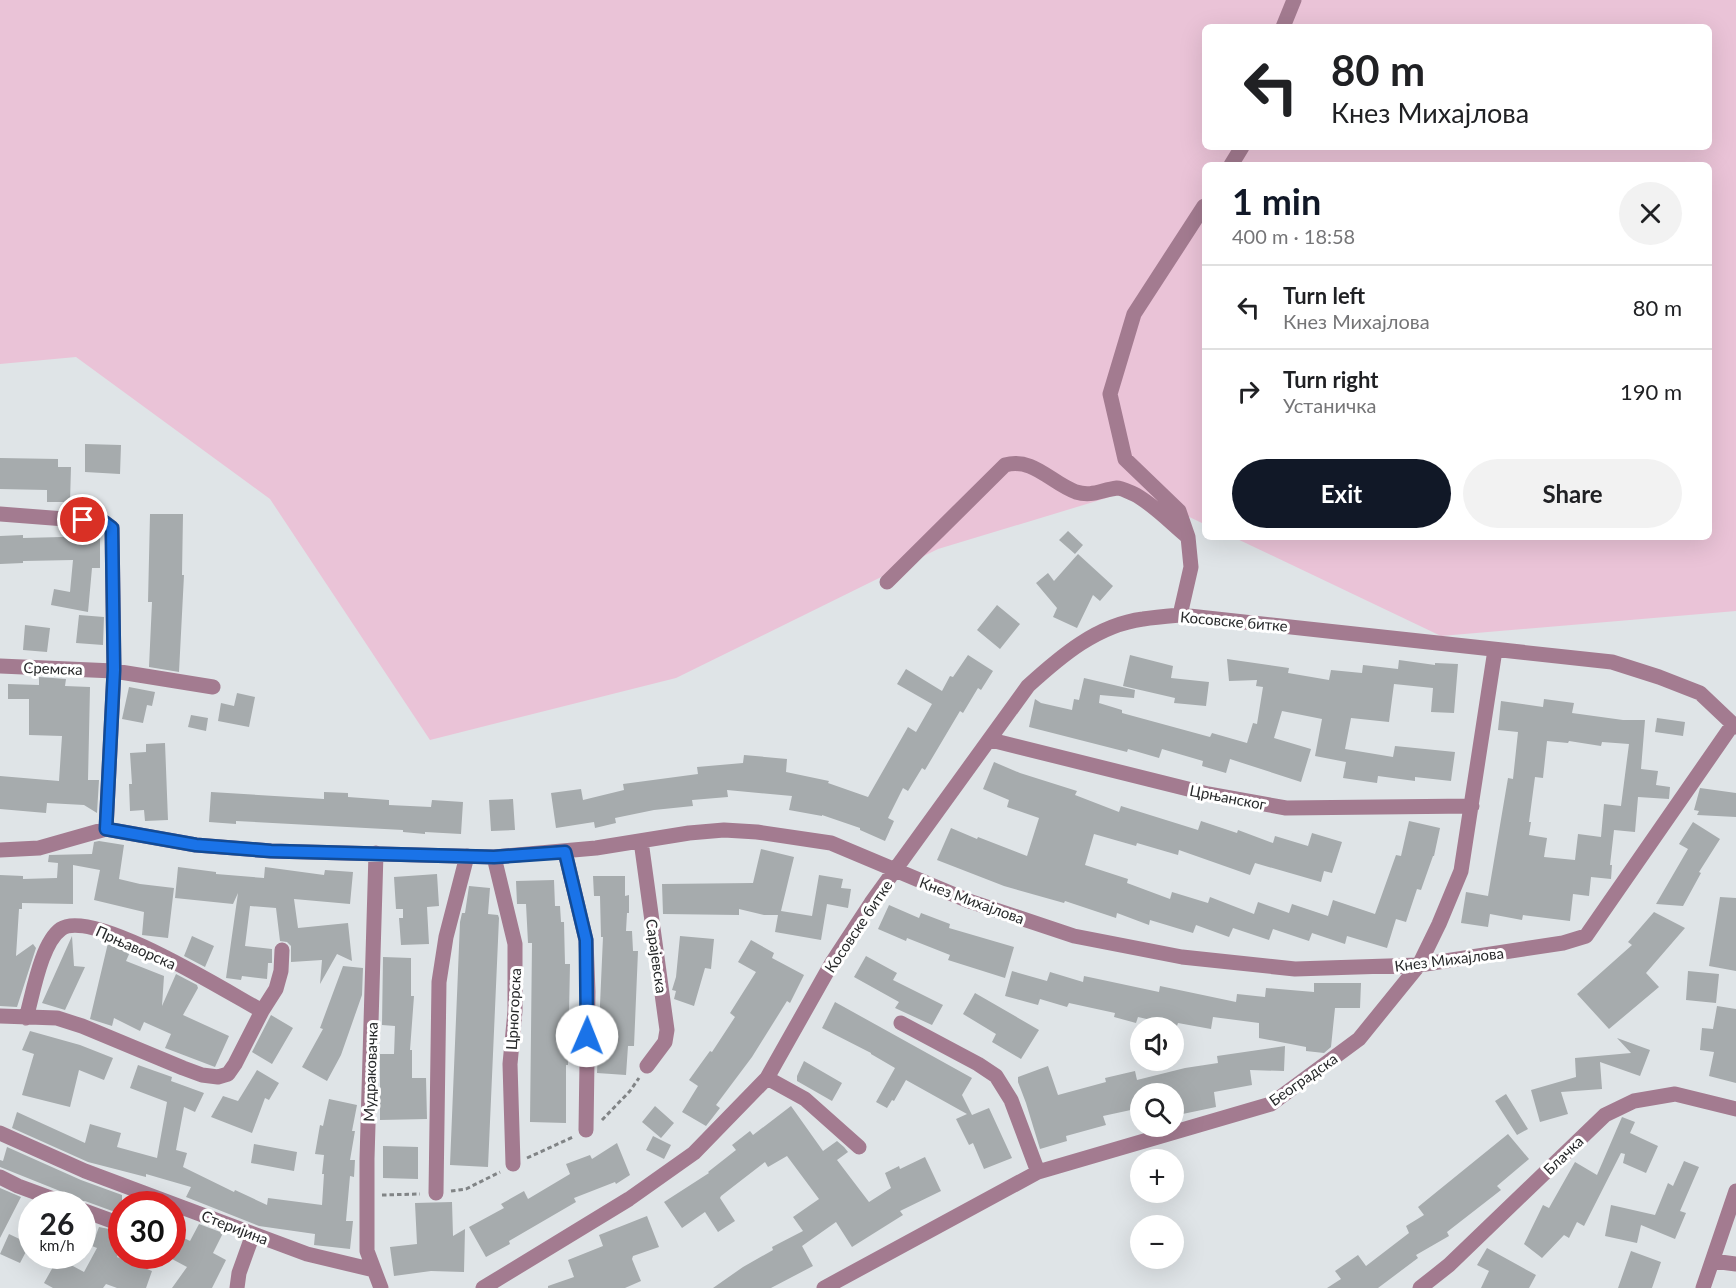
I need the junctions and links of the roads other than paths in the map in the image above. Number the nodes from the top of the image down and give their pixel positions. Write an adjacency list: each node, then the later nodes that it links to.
1 (1294, 0): 2 (street)
2 (1284, 24)
3 (1202, 209): 5 (street)
4 (0, 513): 10 (street)
5 (1188, 537): 6 (street); 7 (street)
6 (886, 582)
7 (1180, 615): 8 (street, Косовске битке); 13 (street, Косовске битке)
8 (1495, 650): 12 (street, Косовске битке); 14 (street, Београдска)
9 (0, 666): 10 (street, Сремска)
10 (114, 670): 11 (street, Сремска); 15 (street)
11 (213, 687)
12 (1734, 726): 24 (street, Кнез Михајлова)
13 (991, 740): 14 (street, Црњанског); 22 (street, Косовске битке)
14 (1472, 806): 24 (street, Београдска)
15 (106, 829): 17 (street, Кнез Михајлова); 19 (street, Кнез Михајлова)
16 (641, 841): 18 (street, Кнез Михајлова); 22 (street, Кнез Михајлова); 29 (street, Сарајевска)
17 (0, 850)
18 (565, 852): 21 (street, Кнез Михајлова); 32 (street)
19 (376, 853): 20 (street, Кнез Михајлова); 44 (street, Мудраковачка)
20 (467, 856): 21 (street, Кнез Михајлова); 40 (street)
21 (494, 857): 35 (street, Црногорска)
22 (895, 871): 24 (street, Кнез Михајлова); 30 (street, Косовске битке)
23 (282, 950): 25 (street)
24 (1419, 965): 36 (street, Београдска)
25 (262, 1011): 27 (street); 27 (street, Прњаворска)
26 (0, 1016): 27 (street)
27 (26, 1018)
28 (901, 1023): 36 (street)
29 (647, 1066)
30 (767, 1077): 34 (street); 47 (street, Косовске битке)
31 (1736, 1109): 49 (street, Блачка)
32 (586, 1130)
33 (0, 1133): 41 (street, Стеријина)
34 (859, 1148)
35 (513, 1164)
36 (1038, 1172): 48 (street, Београдска)
37 (0, 1177): 38 (street)
38 (32, 1191)
39 (1736, 1191): 42 (street)
40 (436, 1194)
41 (253, 1234): 44 (street, Стеријина); 45 (street)
42 (1713, 1261): 43 (street); 50 (street)
43 (1736, 1264)
44 (374, 1270): 46 (street, Мудраковачка)
45 (237, 1288)
46 (381, 1288)
47 (483, 1288)
48 (824, 1288)
49 (1420, 1288)
50 (1703, 1288)

